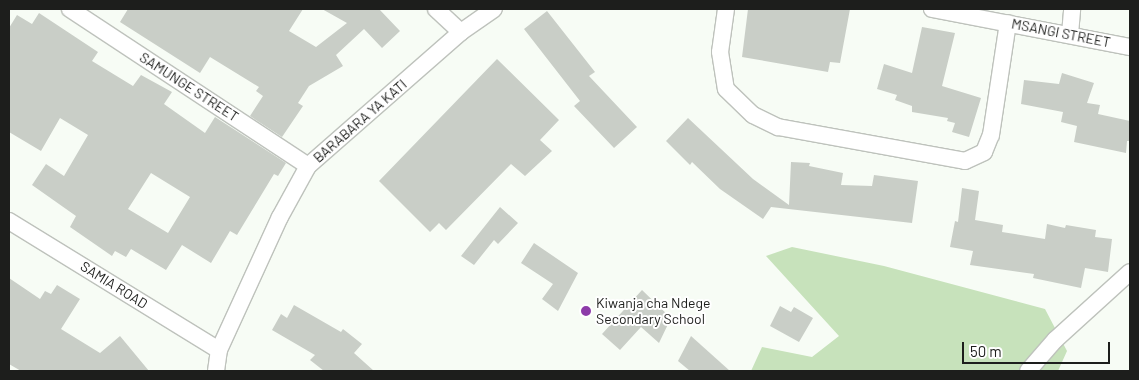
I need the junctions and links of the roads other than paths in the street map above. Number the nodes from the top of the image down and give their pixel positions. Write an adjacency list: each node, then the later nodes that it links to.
1 (70, 9): 11 (street, SAMUNGE STREET)
2 (436, 9): 8 (street)
3 (494, 9): 8 (street, BARABARA YA KATI)
4 (726, 9): 7 (street)
5 (932, 9): 7 (street, MSANGI STREET)
6 (1072, 9): 9 (street)
7 (1008, 23): 9 (street, MSANGI STREET)
8 (461, 32): 11 (street, BARABARA YA KATI)
9 (1070, 34): 10 (street, MSANGI STREET)
10 (1130, 47)
11 (308, 166): 14 (street, BARABARA YA KATI)
12 (9, 221): 14 (street, SAMIA ROAD)
13 (1130, 272): 16 (street)
14 (219, 350): 15 (street, BARABARA YA KATI)
15 (216, 371)
16 (1028, 371)

